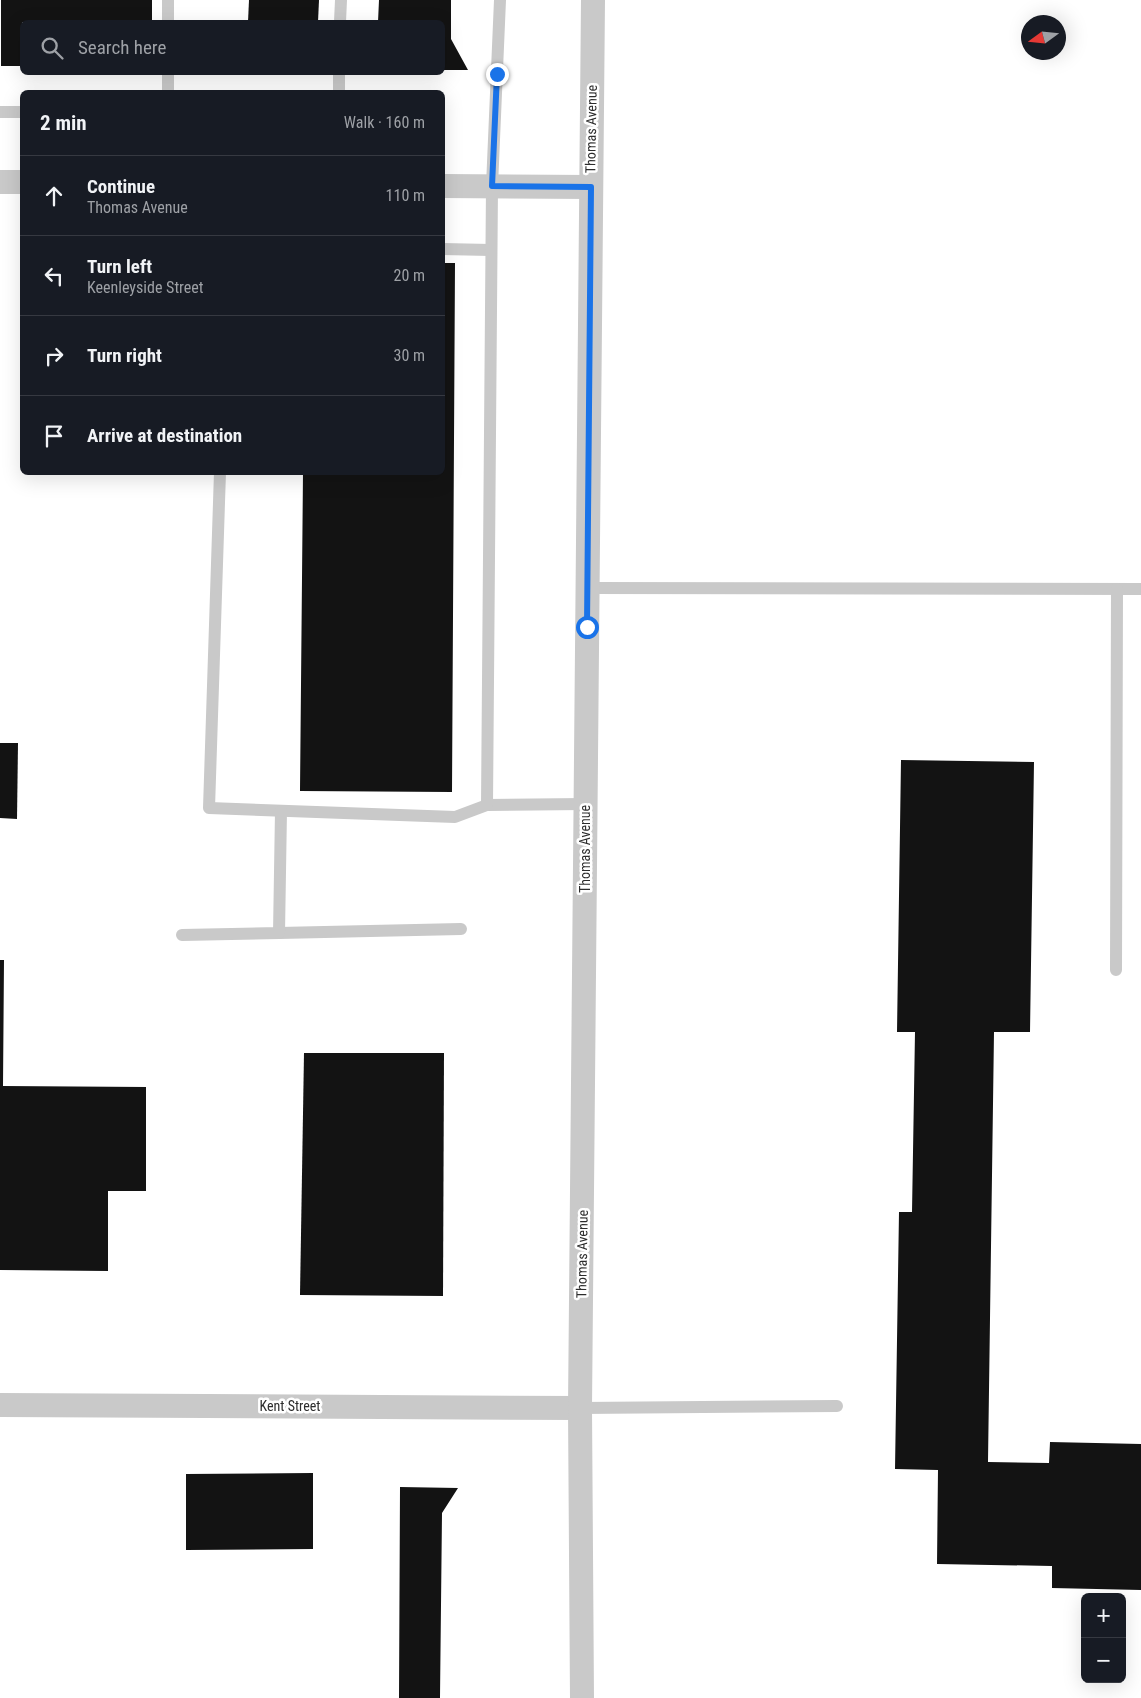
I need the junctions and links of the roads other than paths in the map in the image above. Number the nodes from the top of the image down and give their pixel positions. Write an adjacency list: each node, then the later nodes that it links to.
1 (168, 0): 5 (lane)
2 (341, 0): 6 (lane)
3 (500, 0): 16 (lane)
4 (593, 0): 17 (street, Thomas Avenue)
5 (168, 20)
6 (340, 20)
7 (168, 75): 9 (lane)
8 (339, 75): 10 (lane)
9 (168, 90)
10 (339, 90)
11 (0, 112): 12 (lane)
12 (20, 112)
13 (0, 182): 14 (street)
14 (20, 182)
15 (445, 186): 16 (street)
16 (492, 186): 17 (street); 19 (lane)
17 (591, 187): 21 (street, Thomas Avenue)
18 (445, 248): 19 (lane)
19 (491, 250): 25 (lane)
20 (220, 475): 26 (lane)
21 (587, 588): 22 (lane); 24 (street, Thomas Avenue)
22 (1117, 589): 23 (lane); 30 (lane)
23 (1141, 589)
24 (585, 804): 25 (lane); 33 (street, Thomas Avenue)
25 (487, 805): 26 (lane)
26 (281, 811): 28 (lane)
27 (461, 929): 28 (lane)
28 (280, 933): 29 (lane)
29 (182, 934)
30 (1116, 970)
31 (0, 1405): 33 (street, Kent Street)
32 (837, 1406): 33 (lane)
33 (580, 1408): 34 (street, Thomas Avenue)
34 (582, 1698)

